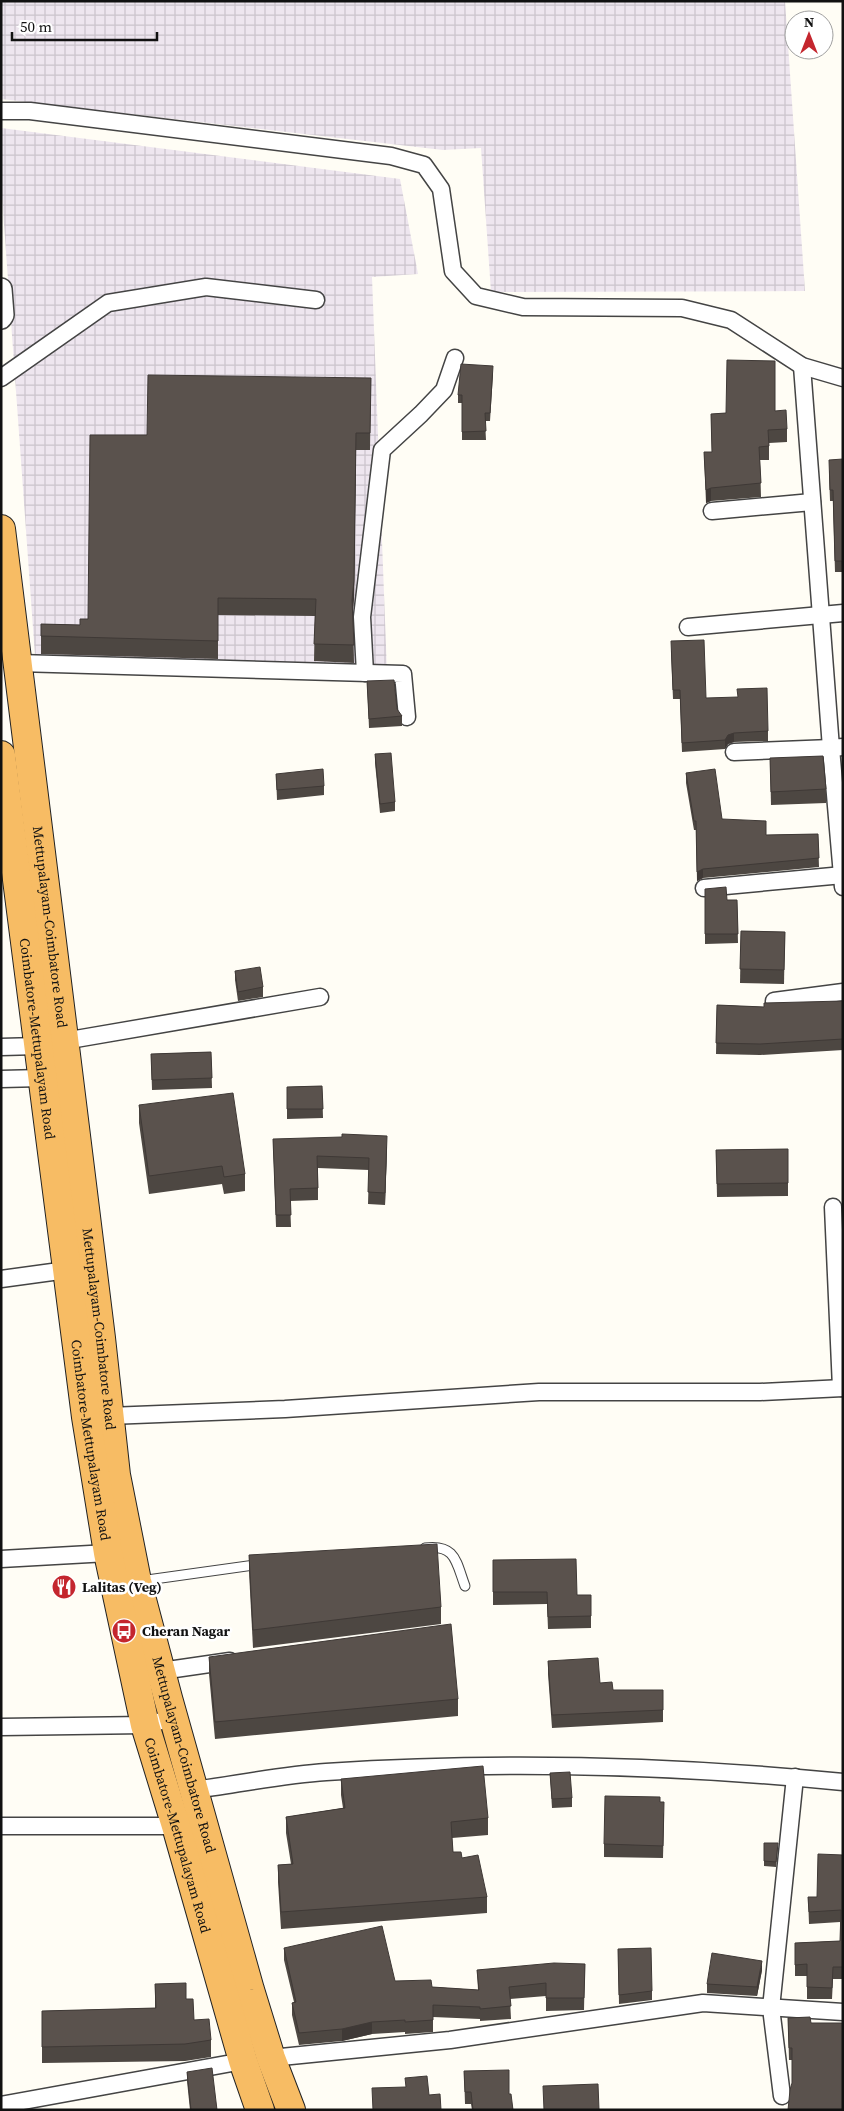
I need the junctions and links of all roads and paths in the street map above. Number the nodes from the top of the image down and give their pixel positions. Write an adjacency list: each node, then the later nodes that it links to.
1 (1, 111): 6 (street)
2 (1, 289): 4 (street)
3 (316, 300): 7 (street)
4 (1, 318)
5 (454, 358): 16 (street)
6 (802, 366): 8 (street); 9 (street)
7 (1, 378)
8 (843, 378)
9 (812, 502): 10 (street); 13 (street)
10 (712, 511)
11 (1, 528): 15 (highway, Mettupalayam-Coimbatore Road)
12 (843, 613): 13 (street)
13 (820, 615): 14 (street); 18 (street)
14 (688, 627)
15 (18, 663): 16 (street); 26 (highway, Mettupalayam-Coimbatore Road)
16 (365, 673): 17 (street)
17 (407, 717)
18 (837, 747): 19 (street); 21 (street)
19 (734, 752)
20 (1, 755): 27 (highway, Coimbatore-Mettupalayam Road)
21 (842, 879): 22 (street)
22 (704, 888)
23 (843, 992): 25 (street)
24 (320, 997): 26 (street)
25 (774, 1001)
26 (64, 1042): 35 (highway, Mettupalayam-Coimbatore Road)
27 (38, 1046): 28 (street); 29 (highway, Coimbatore-Mettupalayam Road)
28 (1, 1047)
29 (42, 1078): 30 (street); 32 (highway, Coimbatore-Mettupalayam Road)
30 (1, 1079)
31 (833, 1207): 34 (street)
32 (67, 1270): 33 (street); 37 (highway, Coimbatore-Mettupalayam Road)
33 (1, 1279)
34 (842, 1388): 35 (street)
35 (109, 1416): 40 (highway, Mettupalayam-Coimbatore Road)
36 (413, 1549): 41 (lane)
37 (108, 1553): 38 (street); 45 (highway, Coimbatore-Mettupalayam Road)
38 (1, 1559)
39 (267, 1564): 40 (lane)
40 (137, 1581): 43 (highway, Mettupalayam-Coimbatore Road)
41 (465, 1586)
42 (247, 1658): 43 (street)
43 (161, 1671): 44 (highway, Mettupalayam-Coimbatore Road)
44 (174, 1718): 45 (street); 49 (highway, Mettupalayam-Coimbatore Road)
45 (146, 1725): 46 (street); 51 (highway, Coimbatore-Mettupalayam Road)
46 (1, 1727)
47 (795, 1777): 48 (street); 49 (street); 52 (street)
48 (843, 1782)
49 (194, 1790): 54 (highway, Mettupalayam-Coimbatore Road)
50 (1, 1826): 51 (street)
51 (176, 1826): 55 (highway, Coimbatore-Mettupalayam Road)
52 (770, 2008): 53 (street); 54 (street); 56 (street)
53 (843, 2012)
54 (271, 2058): 59 (highway, Mettupalayam-Coimbatore Road)
55 (243, 2060): 57 (street); 58 (highway, Coimbatore-Mettupalayam Road)
56 (782, 2096)
57 (1, 2105)
58 (260, 2110)
59 (291, 2110)

